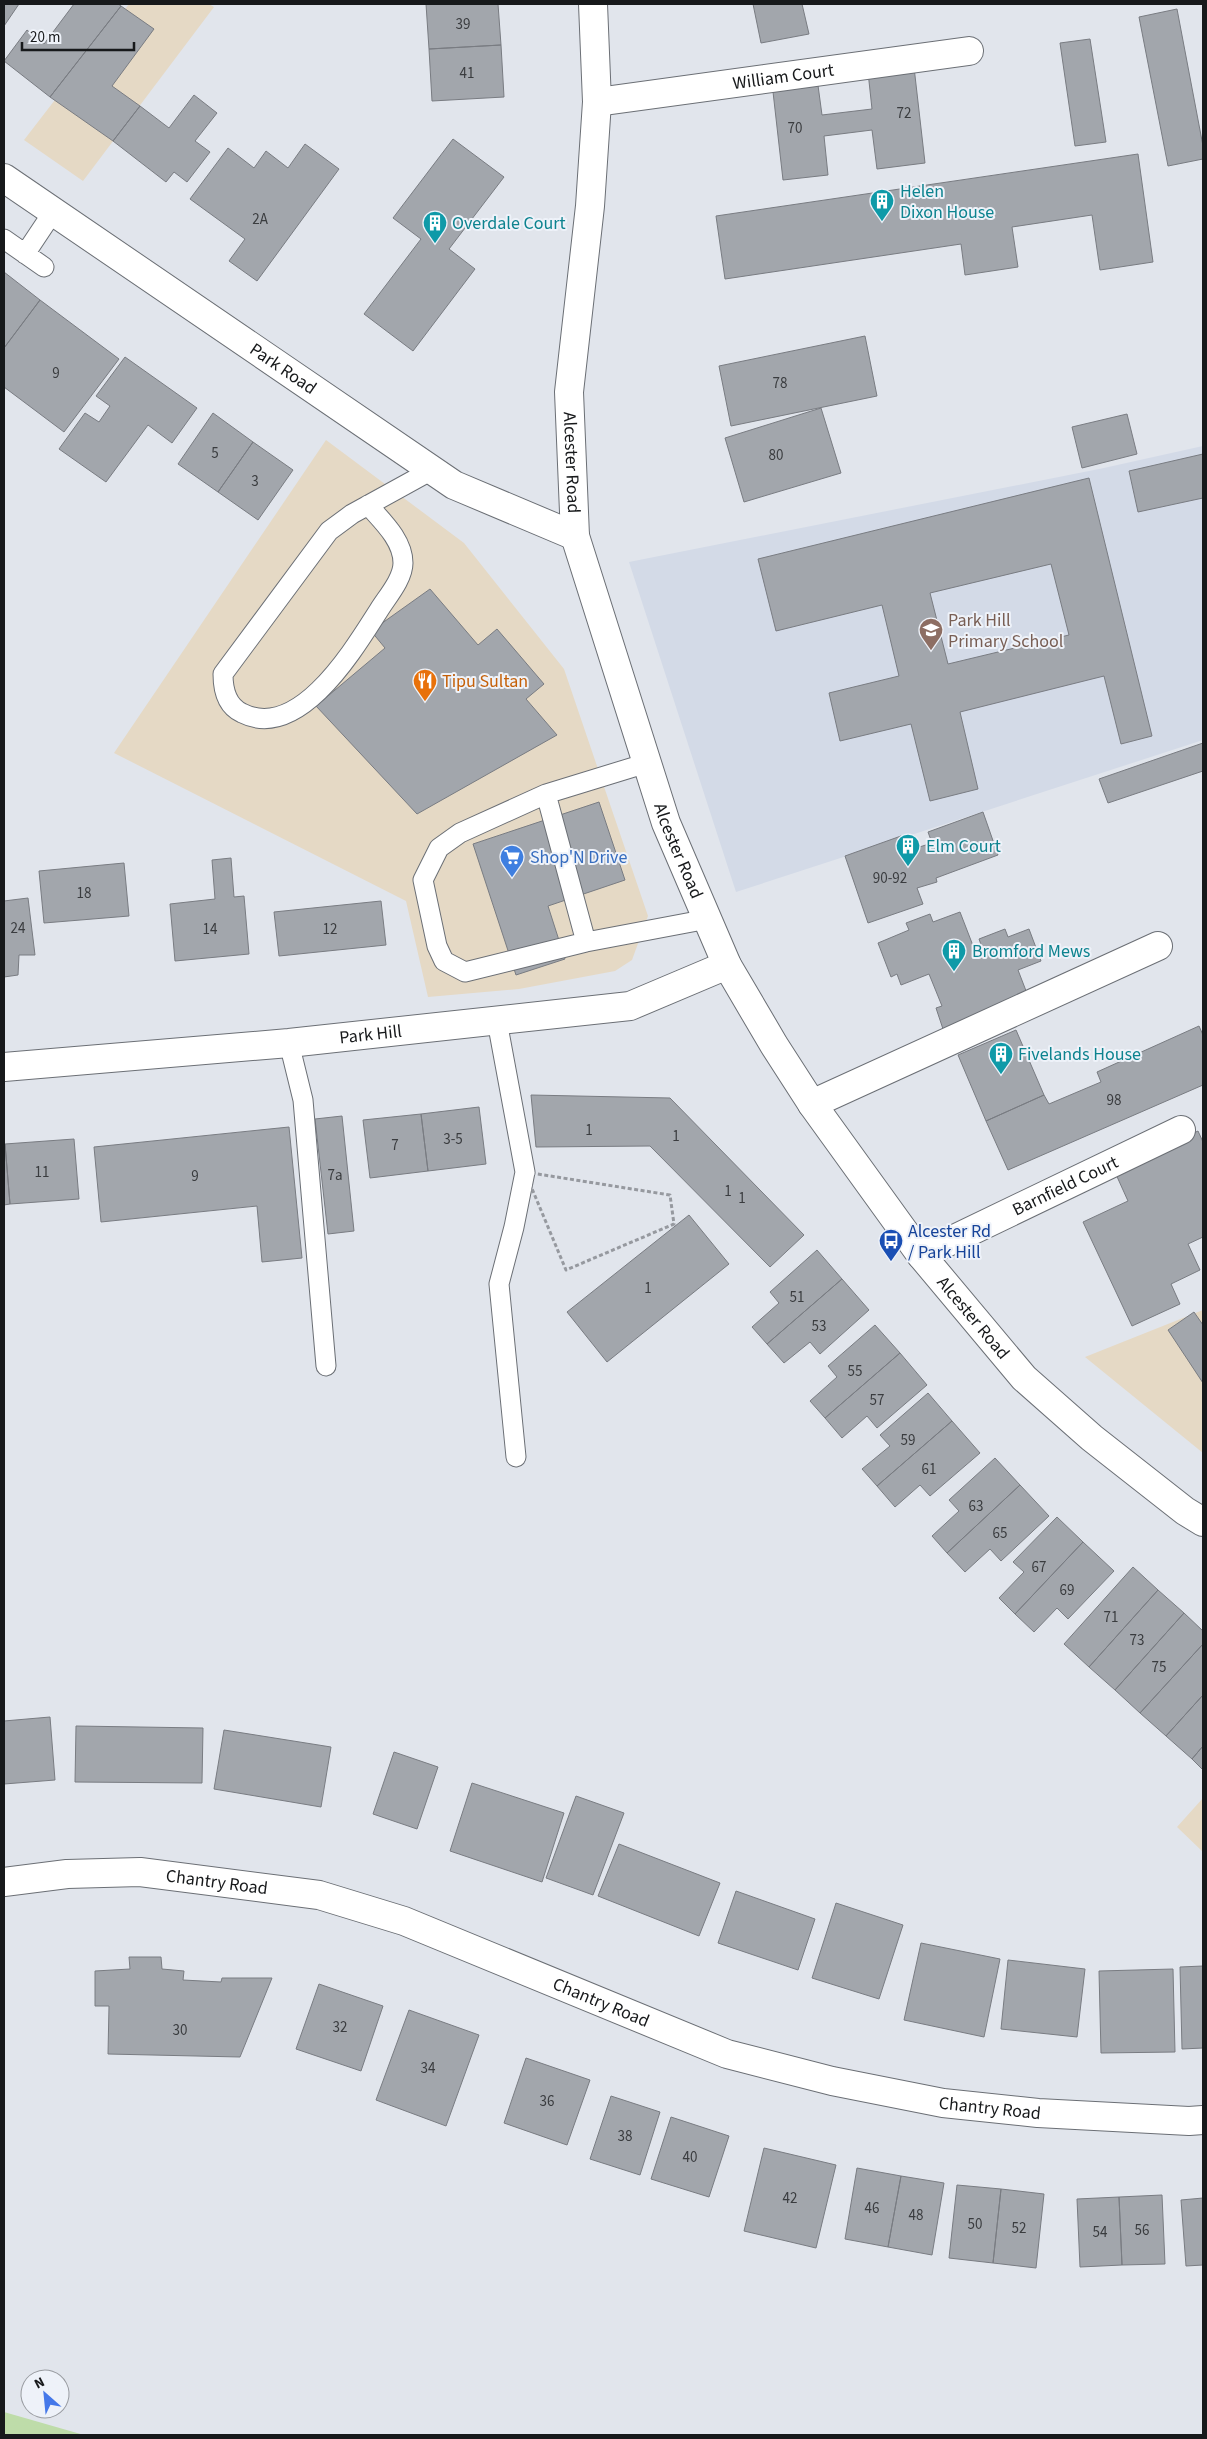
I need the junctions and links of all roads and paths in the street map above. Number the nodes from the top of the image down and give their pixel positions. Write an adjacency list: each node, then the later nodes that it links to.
1 (593, 4): 3 (main road, Alcester Road)
2 (969, 51): 3 (main road, William Court)
3 (597, 102): 11 (main road, Alcester Road)
4 (4, 178): 5 (main road, Park Road)
5 (53, 212): 7 (lane); 9 (main road, Park Road)
6 (4, 239): 7 (lane)
7 (25, 254): 8 (lane)
8 (44, 267)
9 (432, 470): 10 (lane); 11 (main road, Park Road)
10 (368, 505): 10 (lane)
11 (574, 536): 12 (main road, Alcester Road)
12 (647, 763): 13 (lane); 14 (main road, Alcester Road)
13 (546, 794): 15 (lane); 15 (lane)
14 (708, 918): 15 (lane); 17 (main road, Alcester Road)
15 (586, 942)
16 (1158, 946): 21 (main road)
17 (727, 965): 18 (main road, Park Hill); 21 (main road, Alcester Road)
18 (497, 1021): 19 (main road, Park Hill); 23 (lane)
19 (289, 1042): 20 (main road, Park Hill); 25 (lane)
20 (4, 1066)
21 (812, 1104): 24 (main road, Alcester Road)
22 (1181, 1130): 24 (main road, Barnfield Court)
23 (525, 1172): 23 (path); 26 (lane)
24 (921, 1254): 27 (main road, Alcester Road)
25 (326, 1366)
26 (516, 1457)
27 (1203, 1522)
28 (4, 1882): 29 (main road, Chantry Road)
29 (1203, 2120)

